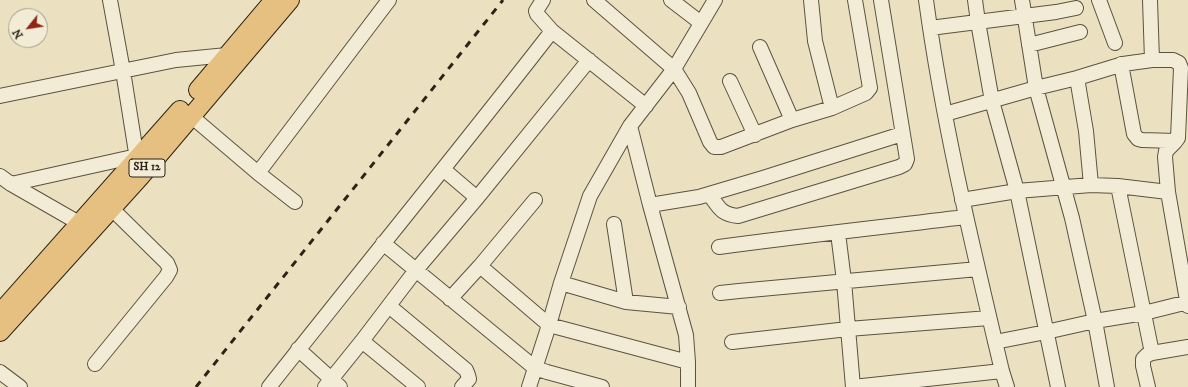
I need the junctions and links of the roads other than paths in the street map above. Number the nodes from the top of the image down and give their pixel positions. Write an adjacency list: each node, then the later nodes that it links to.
1 (110, 0): 31 (street)
2 (274, 0): 27 (main road, SH 12)
3 (290, 0): 41 (main road, SH 12)
4 (389, 0): 49 (street)
5 (543, 0): 22 (street)
6 (594, 0): 32 (street)
7 (671, 0): 20 (street)
8 (715, 0): 20 (street)
9 (811, 0): 39 (street)
10 (856, 0): 39 (street)
11 (881, 0): 44 (street)
12 (926, 0): 21 (street)
13 (975, 0): 19 (street)
14 (1022, 0): 18 (street)
15 (1099, 0): 24 (street)
16 (1150, 0): 29 (street)
17 (1076, 8): 18 (street)
18 (1024, 16): 19 (street); 25 (street)
19 (978, 22): 21 (street); 37 (street)
20 (701, 24): 32 (street)
21 (930, 28): 40 (street)
22 (552, 31): 28 (street); 48 (street)
23 (1080, 32): 25 (street)
24 (1115, 43)
25 (1029, 45): 35 (street)
26 (760, 47): 42 (street)
27 (227, 55): 31 (street); 47 (main road, SH 12)
28 (589, 60): 38 (street); 57 (street)
29 (1152, 60): 30 (street); 46 (street)
30 (1121, 64): 33 (street); 46 (street)
31 (123, 71): 36 (street); 47 (street)
32 (677, 73): 38 (street); 45 (street)
33 (1077, 78): 35 (street); 51 (street)
34 (730, 81): 45 (street)
35 (1036, 88): 37 (street); 53 (street)
36 (0, 96)
37 (992, 101): 40 (street); 54 (street)
38 (646, 106): 43 (street)
39 (832, 108): 42 (street)
40 (944, 114): 59 (street)
41 (191, 116): 49 (street); 62 (main road, SH 12)
42 (792, 120): 45 (street)
43 (630, 126): 61 (street); 73 (street)
44 (902, 134): 56 (street); 56 (street)
45 (754, 135)
46 (1176, 141): 55 (street)
47 (137, 157): 50 (street); 64 (main road, SH 12)
48 (443, 169): 57 (street); 67 (street)
49 (258, 173): 60 (street)
50 (5, 180): 64 (street)
51 (1091, 185): 52 (street); 53 (street)
52 (1118, 186): 55 (street); 81 (street)
53 (1063, 187): 54 (street); 83 (street)
54 (1017, 191): 59 (street); 87 (street)
55 (1168, 192): 77 (street)
56 (700, 196): 61 (street)
57 (476, 198): 71 (street)
58 (535, 200): 69 (street)
59 (962, 200): 63 (street)
60 (296, 202)
61 (650, 205): 79 (street)
62 (111, 208): 86 (main road, SH 12); 95 (street)
63 (966, 217): 66 (street); 70 (street)
64 (79, 224): 80 (main road, SH 12)
65 (614, 224): 76 (street)
66 (838, 233): 68 (street); 72 (street)
67 (383, 243): 71 (street); 92 (street)
68 (719, 247)
69 (480, 266): 75 (street); 84 (street)
70 (978, 268): 72 (street); 82 (street)
71 (416, 270): 75 (street); 78 (street)
72 (844, 281): 74 (street); 85 (street)
73 (561, 283): 76 (street); 84 (street)
74 (720, 293)
75 (450, 299): 96 (street)
76 (626, 302): 79 (street)
77 (1188, 304): 81 (street)
78 (389, 306): 88 (street); 104 (street)
79 (679, 308): 94 (street)
80 (0, 313)
81 (1144, 313): 83 (street); 93 (street)
82 (989, 318): 85 (street); 90 (street)
83 (1095, 321): 87 (street); 110 (street)
84 (549, 325): 94 (street); 96 (street)
85 (848, 329): 89 (street); 97 (street)
86 (0, 332)
87 (1046, 332): 90 (street); 109 (street)
88 (362, 341): 100 (street); 103 (street)
89 (732, 342)
90 (995, 342): 97 (street)
91 (1188, 346): 93 (street)
92 (298, 349): 100 (street); 102 (street)
93 (1152, 352): 111 (street)
94 (688, 362): 107 (street)
95 (95, 364)
96 (535, 368): 99 (street); 105 (street)
97 (1002, 371): 108 (street)
98 (0, 372): 101 (street)
99 (569, 382): 106 (street)
100 (332, 384)
101 (20, 387)
102 (269, 387)
103 (418, 387)
104 (462, 387)
105 (529, 387)
106 (602, 387)
107 (688, 387)
108 (1007, 387)
109 (1058, 387)
110 (1107, 387)
111 (1148, 387)

